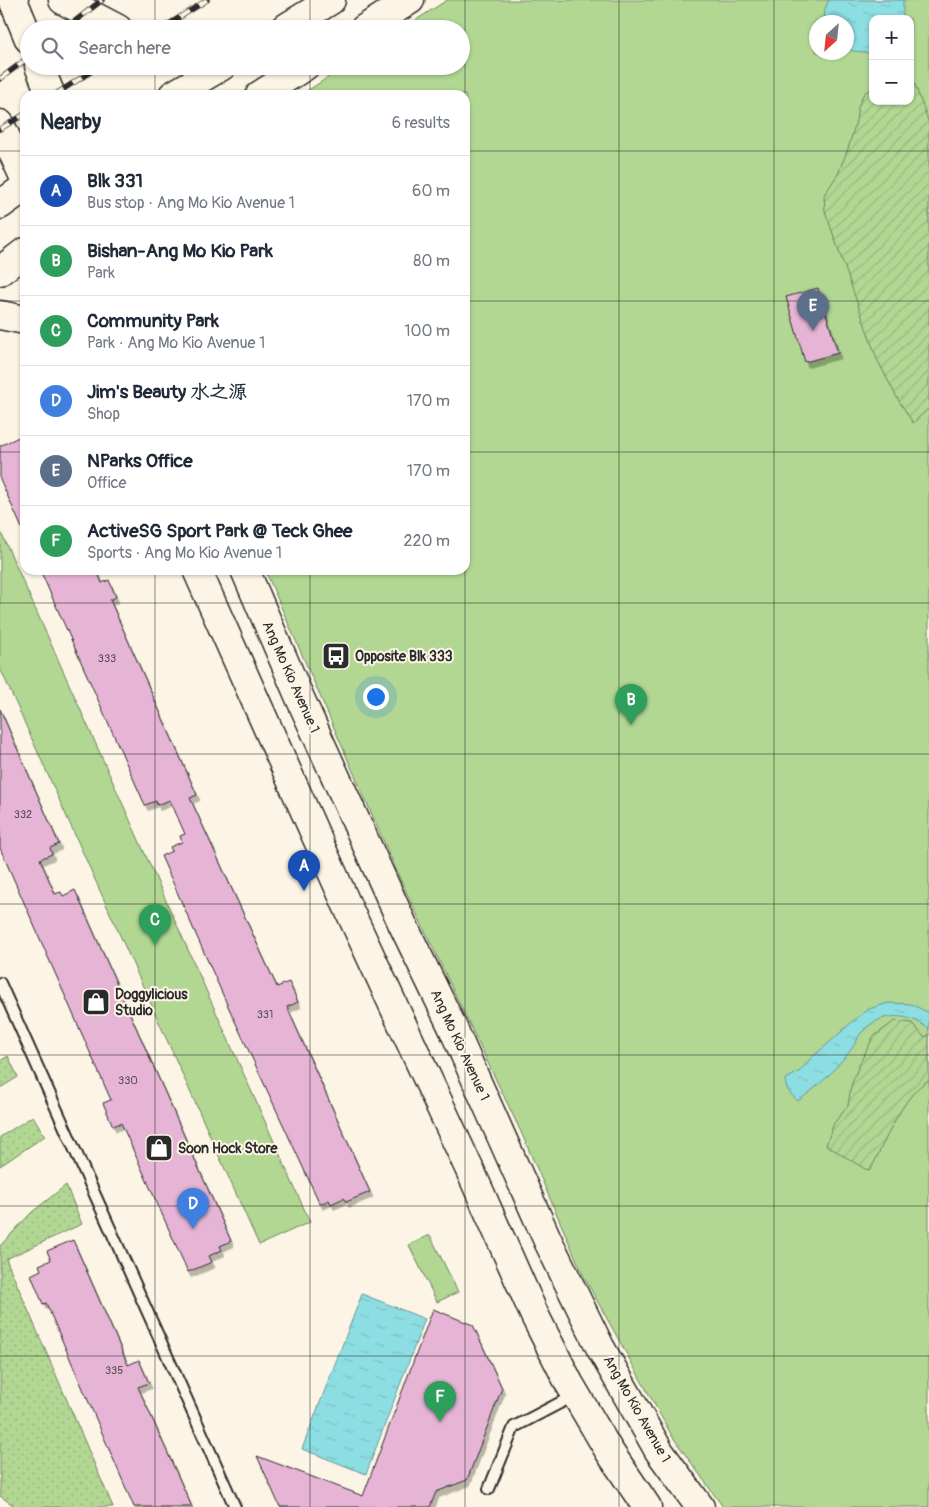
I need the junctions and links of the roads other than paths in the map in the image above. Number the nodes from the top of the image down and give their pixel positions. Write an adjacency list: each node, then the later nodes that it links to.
1 (13, 0): 5 (main road)
2 (63, 0): 6 (main road)
3 (330, 0): 7 (main road)
4 (410, 0): 8 (main road)
5 (21, 20)
6 (101, 20)
7 (298, 20)
8 (378, 20)
9 (43, 75): 12 (main road)
10 (207, 75): 13 (main road)
11 (291, 75): 14 (main road)
12 (49, 90)
13 (181, 90)
14 (268, 90)
15 (0, 124): 16 (main road)
16 (20, 168)
17 (20, 191): 18 (main road)
18 (0, 205)
19 (20, 256): 20 (main road)
20 (0, 271)
21 (0, 315): 22 (main road)
22 (20, 319)
23 (199, 575): 26 (main road)
24 (247, 575): 30 (main road, Ang Mo Kio Avenue 1)
25 (0, 982): 28 (lane)
26 (576, 1394): 27 (lane); 29 (main road)
27 (489, 1489)
28 (235, 1507)
29 (647, 1507)
30 (700, 1507)

